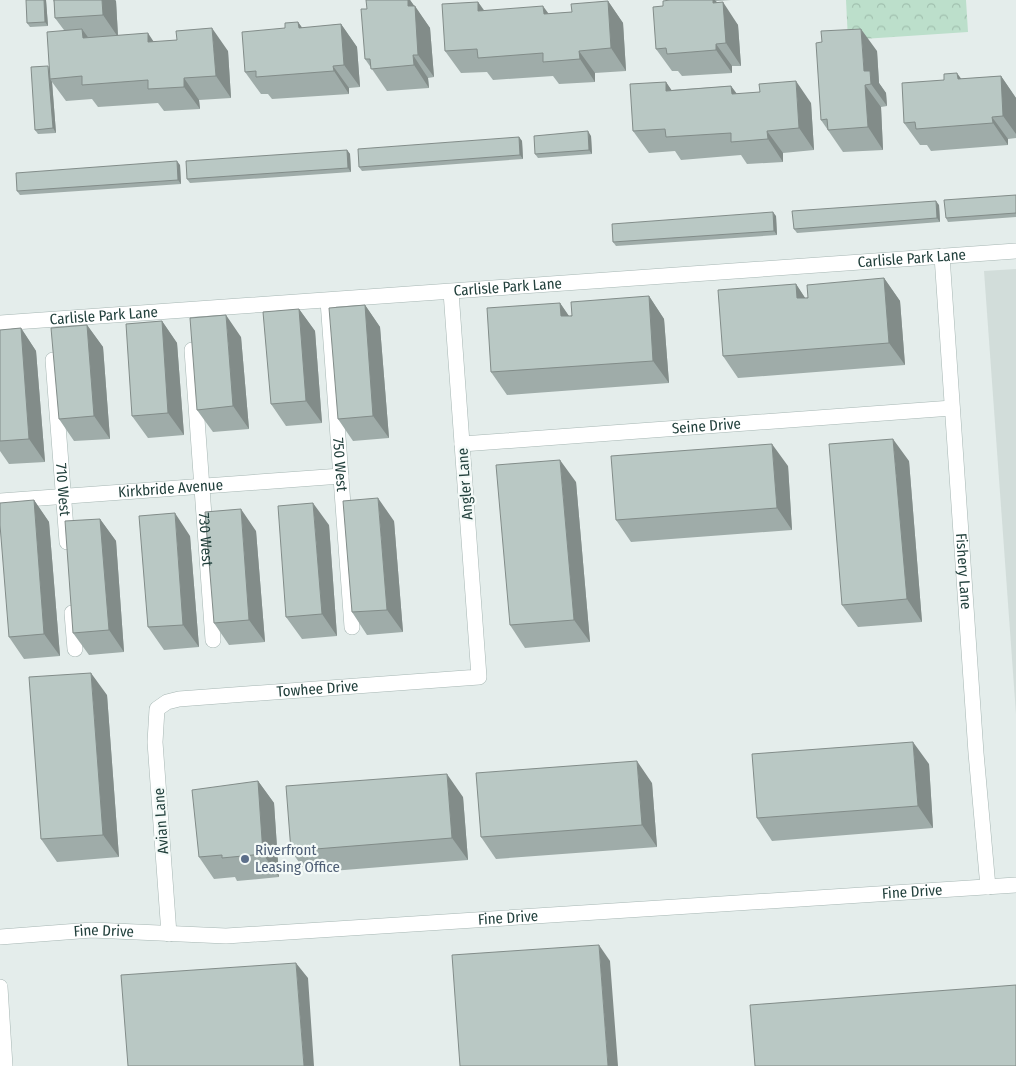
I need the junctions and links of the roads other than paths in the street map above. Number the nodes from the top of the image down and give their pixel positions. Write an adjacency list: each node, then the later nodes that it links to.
1 (1016, 251): 2 (street, Carlisle Park Lane)
2 (942, 256): 3 (street, Carlisle Park Lane); 8 (street, Fishery Lane)
3 (451, 292): 4 (street, Carlisle Park Lane); 9 (street, Angler Lane)
4 (328, 301): 5 (street, Carlisle Park Lane); 10 (street, 750 West)
5 (0, 323)
6 (192, 350): 11 (street, 730 West)
7 (53, 360): 12 (street, 710 West)
8 (952, 408): 9 (street, Seine Drive); 22 (street, Fishery Lane)
9 (462, 444): 19 (street, Angler Lane)
10 (341, 476): 11 (street, Kirkbride Avenue); 16 (street, 750 West)
11 (202, 486): 12 (street, Kirkbride Avenue); 17 (street, 730 West)
12 (63, 496): 13 (street, Kirkbride Avenue); 14 (street, 710 West)
13 (0, 501)
14 (68, 553)
15 (71, 601): 18 (street)
16 (352, 627)
17 (213, 640)
18 (75, 648)
19 (479, 677): 20 (street, Towhee Drive)
20 (157, 709): 23 (street, Avian Lane)
21 (1016, 885): 22 (street, Fine Drive)
22 (988, 887): 23 (street, Fine Drive)
23 (169, 934): 24 (street, Fine Drive)
24 (0, 937)
25 (0, 987): 26 (street)
26 (5, 1066)

